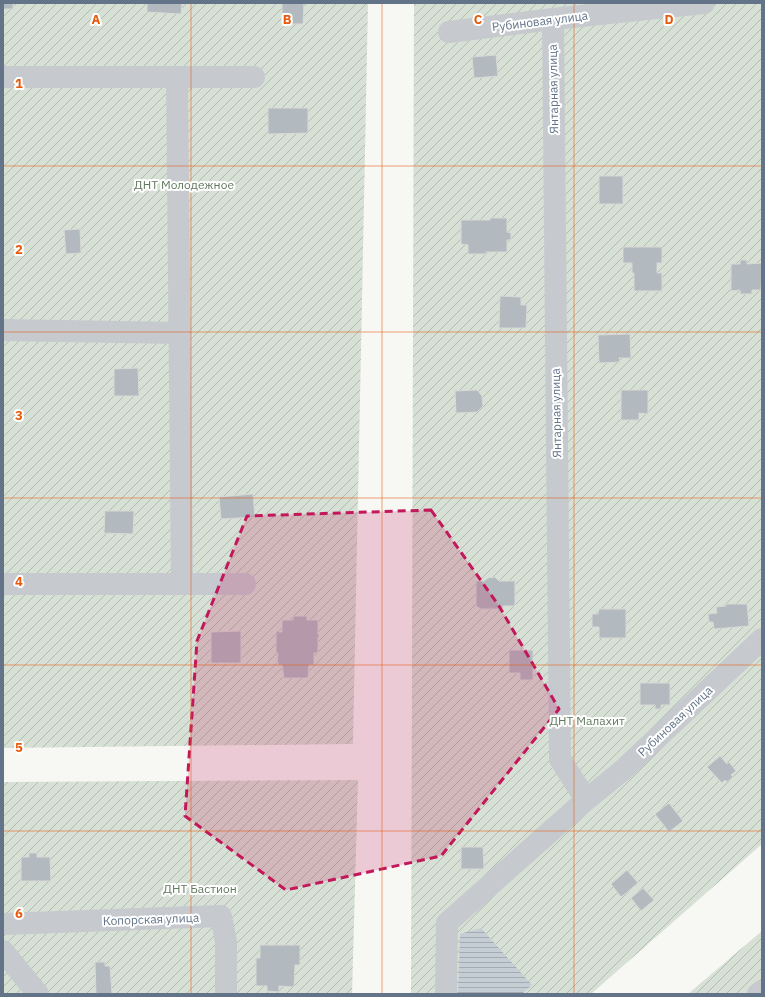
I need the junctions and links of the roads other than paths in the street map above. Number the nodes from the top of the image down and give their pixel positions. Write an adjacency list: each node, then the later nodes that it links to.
1 (704, 3): 2 (street, Рубиновая улица)
2 (553, 19): 3 (street, Рубиновая улица); 13 (street, Янтарная улица)
3 (449, 32)
4 (3, 76): 5 (street)
5 (177, 77): 6 (street); 8 (street)
6 (254, 77)
7 (3, 330): 8 (street)
8 (180, 333): 10 (street)
9 (3, 584): 10 (street)
10 (182, 584): 11 (street)
11 (245, 584)
12 (762, 639): 13 (street, Рубиновая улица)
13 (586, 800): 19 (street, Рубиновая улица)
14 (3, 924): 18 (street, Копорская улица)
15 (3, 951): 17 (street)
16 (762, 991): 20 (street)
17 (38, 994)
18 (226, 994)
19 (446, 994)
20 (758, 994)

